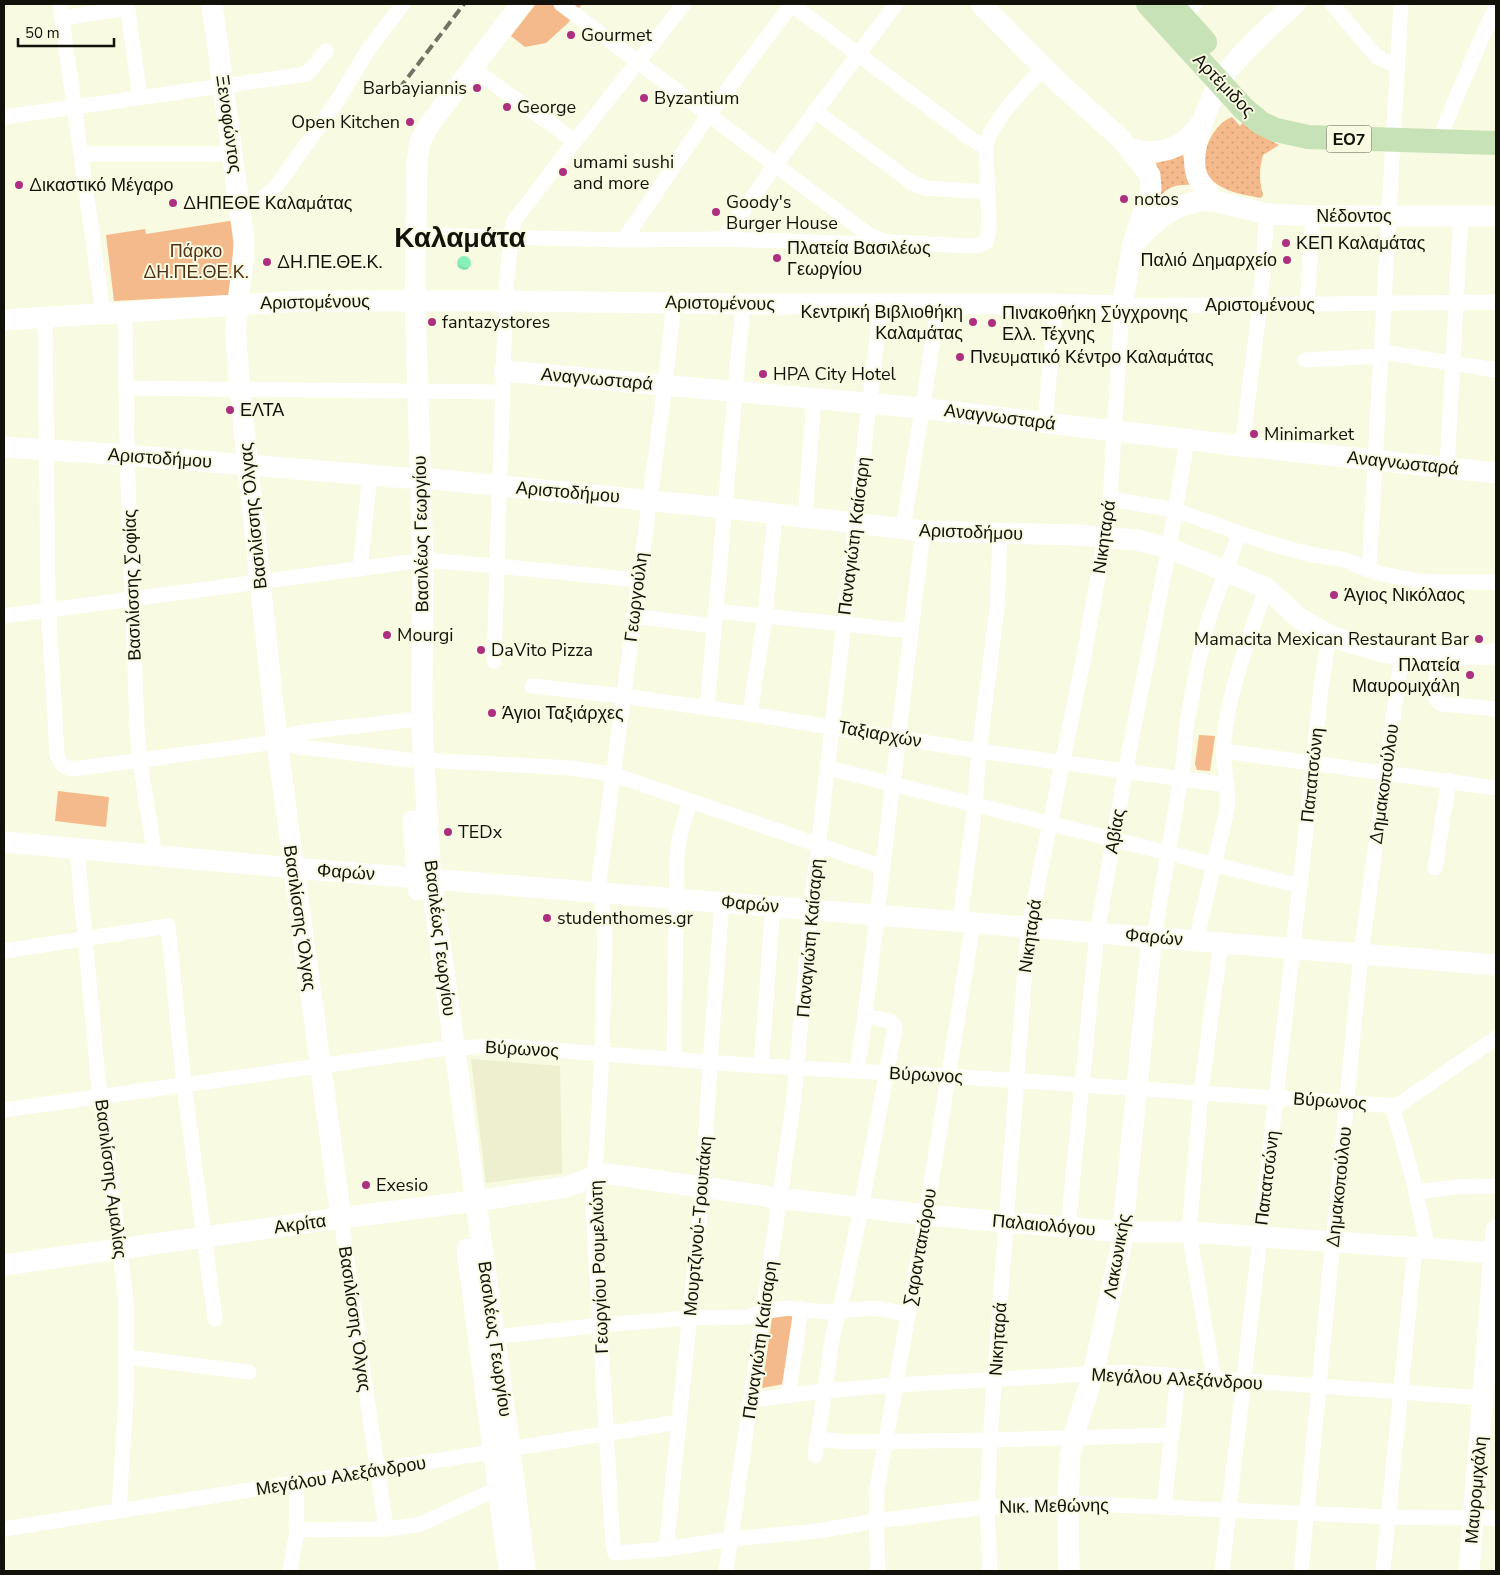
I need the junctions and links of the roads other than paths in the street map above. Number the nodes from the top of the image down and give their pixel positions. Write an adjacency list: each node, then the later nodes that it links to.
1 (212, 4): 24 (street, Ξενοφώντος)
2 (402, 4): 43 (street)
3 (521, 4): 22 (street, Βασιλέως Γεωργίου)
4 (684, 4): 19 (street)
5 (791, 4): 18 (street); 28 (street)
6 (896, 4): 18 (street)
7 (981, 4): 21 (street)
8 (1148, 4): 23 (main road, Αρτέμιδος / ΕΟ7)
9 (1295, 4): 23 (street)
10 (1332, 4): 20 (street)
11 (1401, 4): 20 (street)
12 (128, 6): 16 (street); 25 (street)
13 (570, 6): 19 (street)
14 (1182, 7): 23 (main road, Αρτέμιδος / ΕΟ7)
15 (1496, 7): 31 (street)
16 (61, 11): 26 (street)
17 (326, 51): 24 (street)
18 (857, 54): 27 (street); 36 (street)
19 (638, 61): 28 (street); 34 (street)
20 (1397, 66): 33 (street)
21 (1044, 68): 36 (street); 37 (street)
22 (473, 69): 34 (street); 49 (street, Βασιλέως Γεωργίου)
23 (1224, 76): 30 (street); 33 (main road, Αρτέμιδος / ΕΟ7)
24 (223, 86): 25 (street); 39 (street, Ξενοφώντος)
25 (140, 98): 26 (street)
26 (74, 107): 29 (street); 38 (street)
27 (815, 111): 40 (street); 41 (street)
28 (709, 114): 40 (street); 52 (street)
29 (4, 117)
30 (1202, 121): 37 (street); 42 (street)
31 (1444, 127): 32 (main road, Αρτέμιδος / ΕΟ7); 33 (main road, Αρτέμιδος / ΕΟ7)
32 (1496, 129)
33 (1394, 134): 35 (main road, Αρτέμιδος / ΕΟ7); 46 (street)
34 (575, 142): 50 (street)
35 (1496, 143)
36 (986, 147): 41 (street)
37 (1131, 149): 54 (street)
38 (81, 154): 39 (street); 70 (street)
39 (233, 154): 43 (street, Ξενοφώντος)
40 (776, 164): 41 (street); 51 (street)
41 (988, 192)
42 (1214, 201): 44 (street, Νέδοντος); 54 (street)
43 (240, 208): 67 (street, Ξενοφώντος)
44 (1267, 214): 45 (street, Νέδοντος); 64 (street)
45 (1313, 216): 46 (street, Νέδοντος); 65 (street)
46 (1390, 216): 47 (street, Νέδοντος); 66 (street)
47 (1461, 216): 48 (street, Νέδοντος); 61 (street)
48 (1496, 216)
49 (417, 235): 50 (street); 55 (street, Βασιλέως Γεωργίου)
50 (510, 237): 52 (street); 56 (street)
51 (723, 239): 52 (street); 53 (street)
52 (624, 240)
53 (869, 244)
54 (1133, 244): 68 (street)
55 (408, 300): 56 (street, Αριστομένους); 67 (street, Αριστομένους); 81 (street, Βασιλέως Γεωργίου)
56 (506, 301): 57 (street, Αριστομένους); 77 (street)
57 (674, 302): 62 (street, Αριστομένους); 78 (street, Γεωργούλη)
58 (1496, 302): 61 (street, Αριστομένους)
59 (881, 303): 60 (street, Αριστομένους); 62 (street, Αριστομένους); 84 (street, Παναγιώτη Καίσαρη)
60 (939, 303): 63 (street, Αριστομένους); 85 (street)
61 (1456, 303): 66 (street, Αριστομένους); 75 (street)
62 (743, 304): 82 (street)
63 (1056, 304): 68 (street, Αριστομένους); 86 (street)
64 (1260, 304): 65 (street, Αριστομένους); 68 (street, Αριστομένους); 89 (street)
65 (1308, 304): 66 (street, Αριστομένους)
66 (1385, 304): 73 (street)
67 (238, 305): 69 (street, Αριστομένους); 80 (street, Βασιλίσσης Όλγας)
68 (1122, 306): 87 (street, Νικηταρά)
69 (125, 312): 70 (street, Αριστομένους); 79 (street, Βασιλίσσης Σοφίας)
70 (103, 313): 71 (street, Αριστομένους)
71 (45, 317): 72 (street, Αριστομένους); 91 (street)
72 (4, 320)
73 (1381, 354): 74 (street); 75 (street); 93 (street)
74 (1305, 360)
75 (1453, 364): 76 (street); 95 (street)
76 (1496, 370)
77 (503, 381): 78 (street, Αναγνωσταρά); 81 (street); 99 (street)
78 (665, 385): 82 (street, Αναγνωσταρά); 101 (street, Γεωργούλη)
79 (126, 388): 80 (street); 92 (street, Βασιλίσσης Σοφίας)
80 (240, 390): 81 (street); 94 (street, Βασιλίσσης Όλγας)
81 (411, 391): 98 (street, Βασιλέως Γεωργίου)
82 (735, 391): 83 (street, Αναγνωσταρά); 102 (street)
83 (814, 398): 84 (street, Αναγνωσταρά); 105 (street)
84 (870, 403): 85 (street, Αναγνωσταρά); 106 (street, Παναγιώτη Καίσαρη)
85 (921, 408): 86 (street, Αναγνωσταρά); 107 (street)
86 (1045, 422): 87 (street, Αναγνωσταρά)
87 (1114, 431): 88 (street, Αναγνωσταρά); 100 (street, Νικηταρά)
88 (1187, 440): 89 (street, Αναγνωσταρά); 103 (street, Αβίας)
89 (1242, 446): 93 (street, Αναγνωσταρά)
90 (4, 447): 91 (street, Αριστοδήμου)
91 (46, 450): 92 (street, Αριστοδήμου); 122 (street)
92 (128, 455): 94 (street, Αριστοδήμου); 121 (street, Βασιλίσσης Σοφίας)
93 (1375, 461): 95 (street, Αναγνωσταρά); 115 (street)
94 (248, 465): 97 (street, Αριστοδήμου); 118 (street, Βασιλίσσης Όλγας)
95 (1447, 468): 96 (street, Αναγνωσταρά)
96 (1496, 473)
97 (370, 475): 98 (street, Αριστοδήμου); 114 (street)
98 (413, 478): 99 (street, Αριστοδήμου); 112 (street, Βασιλέως Γεωργίου)
99 (500, 486): 101 (street, Αριστοδήμου); 113 (street)
100 (1110, 498): 103 (street); 110 (street, Νικηταρά)
101 (648, 500): 102 (street, Αριστοδήμου); 117 (street, Γεωργούλη)
102 (724, 508): 104 (street, Αριστοδήμου); 126 (street)
103 (1175, 510): 109 (street); 111 (street, Αβίας)
104 (775, 514): 105 (street, Αριστοδήμου); 125 (street)
105 (805, 517): 106 (street, Αριστοδήμου)
106 (856, 522): 107 (street, Αριστοδήμου); 127 (street, Παναγιώτη Καίσαρη)
107 (913, 530): 108 (street, Αριστοδήμου); 128 (street)
108 (1000, 533): 110 (street, Αριστοδήμου); 143 (street, Σαρανταπόρου)
109 (1239, 534): 115 (street); 116 (street)
110 (1105, 537): 111 (street, Αριστοδήμου); 148 (street, Νικηταρά)
111 (1169, 548): 116 (street, Αριστοδήμου); 150 (street, Αβίας)
112 (416, 561): 113 (street); 114 (street); 139 (street, Βασιλέως Γεωργίου); 145 (street, Βασιλέως Γεωργίου)
113 (497, 566): 117 (street); 133 (street)
114 (360, 568): 118 (street)
115 (1369, 570): 119 (street)
116 (1227, 572): 120 (street, Αριστοδήμου); 153 (street)
117 (638, 580): 124 (street, Γεωργούλη)
118 (261, 582): 121 (street); 142 (street, Βασιλίσσης Όλγας)
119 (1496, 582)
120 (1266, 588): 129 (street, Αριστοδήμου); 144 (street)
121 (132, 599): 122 (street); 146 (street, Βασιλίσσης Σοφίας)
122 (48, 610): 123 (street); 146 (street)
123 (4, 616)
124 (633, 616): 126 (street); 135 (street, Γεωργούλη)
125 (765, 616): 126 (street); 127 (street); 138 (street)
126 (715, 619): 136 (street)
127 (844, 624): 128 (street); 140 (street, Παναγιώτη Καίσαρη)
128 (911, 632): 141 (street)
129 (1328, 635): 130 (street, Αριστοδήμου); 147 (street, Παπατσώνη)
130 (1402, 654): 132 (street, Αριστοδήμου); 151 (street, Δημακοπούλου)
131 (1496, 654): 132 (street, Αριστοδήμου)
132 (1439, 656): 137 (street)
133 (494, 661)
134 (532, 686): 135 (street, Ταξιαρχών)
135 (623, 696): 136 (street, Ταξιαρχών); 152 (street, Γεωργούλη)
136 (707, 708): 138 (street, Ταξιαρχών)
137 (1496, 709)
138 (750, 714): 140 (street, Ταξιαρχών)
139 (409, 720): 142 (street); 145 (street, Βασιλέως Γεωργίου)
140 (832, 726): 141 (street, Ταξιαρχών); 149 (street, Παναγιώτη Καίσαρη)
141 (899, 738): 143 (street, Ταξιαρχών); 155 (street)
142 (277, 742): 145 (street); 146 (street); 169 (street, Βασιλίσσης Όλγας)
143 (980, 751): 148 (street, Ταξιαρχών); 159 (street, Σαρανταπόρου)
144 (1223, 751): 147 (street); 156 (street)
145 (417, 760): 152 (street); 171 (street, Βασιλέως Γεωργίου)
146 (140, 761): 166 (street, Βασιλίσσης Σοφίας)
147 (1313, 762): 151 (street); 172 (street, Παπατσώνη)
148 (1062, 763): 150 (street, Ταξιαρχών); 160 (street, Νικηταρά)
149 (828, 768): 155 (street); 163 (street, Παναγιώτη Καίσαρη)
150 (1126, 772): 153 (street, Ταξιαρχών); 161 (street, Αβίας)
151 (1386, 772): 154 (street); 188 (street, Δημακοπούλου)
152 (612, 774): 158 (street); 173 (street, Γεωργούλη)
153 (1180, 780): 156 (street, Ταξιαρχών); 165 (street)
154 (1449, 780): 157 (street); 170 (street)
155 (893, 784): 159 (street); 168 (street)
156 (1227, 785): 167 (street)
157 (1496, 788)
158 (690, 801): 163 (street); 174 (street)
159 (975, 805): 160 (street); 179 (street, Σαρανταπόρου)
160 (1050, 824): 161 (street); 180 (street, Νικηταρά)
161 (1114, 840): 165 (street); 181 (street, Αβίας)
162 (4, 842): 164 (street, Φαρών)
163 (818, 846): 168 (street); 177 (street, Παναγιώτη Καίσαρη)
164 (77, 849): 166 (street, Φαρών); 183 (street, Βασιλίσσης Αμαλίας)
165 (1168, 854): 167 (street); 182 (street)
166 (155, 857): 169 (street, Φαρών)
167 (1214, 865): 172 (street); 184 (street)
168 (883, 867): 178 (street)
169 (294, 868): 171 (street, Φαρών); 196 (street, Βασιλίσσης Όλγας)
170 (1435, 868)
171 (424, 878): 173 (street, Φαρών); 192 (street, Βασιλέως Γεωργίου)
172 (1300, 886): 186 (street, Παπατσώνη)
173 (599, 892): 174 (street, Φαρών); 193 (street, Γεωργίου Ρουμελιώτη)
174 (675, 898): 175 (street, Φαρών); 194 (street)
175 (722, 902): 176 (street, Φαρών); 195 (street, Μουρτζινού-Τρουπάκη)
176 (773, 906): 177 (street, Φαρών); 197 (street)
177 (811, 909): 178 (street, Φαρών); 198 (street, Παναγιώτη Καίσαρη)
178 (878, 915): 179 (street, Φαρών); 190 (street)
179 (966, 922): 180 (street, Φαρών); 201 (street, Σαρανταπόρου)
180 (1029, 927): 181 (street, Φαρών); 202 (street, Νικηταρά)
181 (1097, 932): 182 (street, Φαρών); 204 (street, Αβίας)
182 (1153, 937): 184 (street, Φαρών); 205 (street, Λακωνικής)
183 (85, 940): 187 (street); 203 (street); 207 (street, Βασιλίσσης Αμαλίας)
184 (1196, 940): 185 (street, Φαρών)
185 (1221, 943): 186 (street, Φαρών); 206 (street)
186 (1293, 948): 188 (street, Φαρών); 208 (street, Παπατσώνη)
187 (4, 951)
188 (1361, 954): 189 (street, Φαρών); 209 (street, Δημακοπούλου)
189 (1496, 965)
190 (865, 1016): 199 (street); 200 (street)
191 (1496, 1038): 210 (street)
192 (447, 1048): 193 (street, Βύρωνος); 196 (street, Βύρωνος); 216 (street, Βασιλέως Γεωργίου)
193 (602, 1054): 194 (street, Βύρωνος); 212 (street, Γεωργίου Ρουμελιώτη)
194 (674, 1060): 195 (street, Βύρωνος)
195 (710, 1062): 197 (street, Βύρωνος); 214 (street, Μουρτζινού-Τρουπάκη)
196 (321, 1066): 203 (street, Βύρωνος); 219 (street, Βασιλίσσης Όλγας)
197 (761, 1066): 198 (street, Βύρωνος)
198 (798, 1068): 199 (street, Βύρωνος); 217 (street, Παναγιώτη Καίσαρη)
199 (857, 1071): 200 (street, Βύρωνος)
200 (886, 1073): 201 (street, Βύρωνος); 218 (street)
201 (948, 1076): 202 (street, Βύρωνος); 220 (street, Σαρανταπόρου)
202 (1016, 1081): 204 (street, Βύρωνος); 221 (street, Νικηταρά)
203 (184, 1085): 207 (street, Βύρωνος); 224 (street)
204 (1082, 1085): 205 (street, Βύρωνος); 222 (street, Αβίας)
205 (1138, 1088): 206 (street, Βύρωνος); 225 (street, Λακωνικής)
206 (1201, 1092): 208 (street, Βύρωνος); 226 (street)
207 (100, 1096): 211 (street, Βύρωνος); 229 (street, Βασιλίσσης Αμαλίας)
208 (1276, 1097): 209 (street, Βύρωνος); 227 (street, Παπατσώνη)
209 (1348, 1102): 210 (street, Βύρωνος); 228 (street, Δημακοπούλου)
210 (1397, 1106): 215 (street)
211 (4, 1110)
212 (595, 1176): 214 (street, Παλαιολόγου); 216 (street, Ακρίτα); 241 (street, Γεωργίου Ρουμελιώτη)
213 (1496, 1186): 215 (street)
214 (703, 1187): 217 (street, Παλαιολόγου); 239 (street, Μουρτζινού-Τρουπάκη)
215 (1416, 1192): 230 (street)
216 (467, 1194): 219 (street, Ακρίτα); 242 (street, Βασιλέως Γεωργίου); 264 (street, Βασιλέως Γεωργίου)
217 (779, 1198): 218 (street, Παλαιολόγου); 236 (street, Παναγιώτη Καίσαρη)
218 (861, 1208): 220 (street, Παλαιολόγου); 235 (street)
219 (340, 1211): 224 (street, Ακρίτα); 266 (street, Βασιλίσσης Όλγας)
220 (926, 1215): 221 (street, Παλαιολόγου); 237 (street, Σαρανταπόρου)
221 (1006, 1221): 222 (street, Παλαιολόγου); 247 (street, Νικηταρά)
222 (1068, 1227): 225 (street, Παλαιολόγου)
223 (1496, 1230): 232 (street, Μαυρομιχάλη)
224 (204, 1231): 229 (street, Ακρίτα); 240 (street)
225 (1123, 1232): 226 (street, Παλαιολόγου); 245 (street, Λακωνικής)
226 (1189, 1232): 227 (street, Παλαιολόγου); 248 (street)
227 (1260, 1237): 228 (street, Παλαιολόγου); 249 (street, Παπατσώνη)
228 (1334, 1242): 230 (street, Παλαιολόγου); 251 (street, Δημακοπούλου)
229 (120, 1243): 231 (street, Ακρίτα); 233 (street, Ακρίτα); 243 (street, Βασιλίσσης Αμαλίας)
230 (1421, 1248): 232 (street, Παλαιολόγου); 253 (street)
231 (4, 1253)
232 (1495, 1253): 238 (street, Μαυρομιχάλη)
233 (4, 1265)
234 (801, 1309): 235 (street); 236 (street); 254 (street)
235 (839, 1311): 237 (street); 252 (street)
236 (764, 1312): 239 (street); 256 (street, Παναγιώτη Καίσαρη)
237 (908, 1314): 250 (street, Σαρανταπόρου)
238 (1493, 1315): 255 (street, Μαυρομιχάλη)
239 (690, 1318): 241 (street); 257 (street, Μουρτζινού-Τρουπάκη)
240 (215, 1319)
241 (601, 1325): 242 (street); 258 (street, Γεωργίου Ρουμελιώτη)
242 (495, 1337): 264 (street, Βασιλέως Γεωργίου)
243 (127, 1357): 244 (street); 272 (street, Βασιλίσσης Αμαλίας)
244 (249, 1372)
245 (1093, 1374): 246 (street, Μεγάλου Αλεξάνδρου); 247 (street, Μεγάλου Αλεξάνδρου); 260 (street, Λακωνικής)
246 (1178, 1376): 248 (street, Μεγάλου Αλεξάνδρου); 259 (street)
247 (995, 1379): 250 (street, Μεγάλου Αλεξάνδρου); 262 (street, Νικηταρά)
248 (1214, 1379): 249 (street, Μεγάλου Αλεξάνδρου)
249 (1244, 1382): 251 (street, Μεγάλου Αλεξάνδρου); 273 (street, Παπατσώνη)
250 (895, 1385): 252 (street, Μεγάλου Αλεξάνδρου); 263 (street, Σαρανταπόρου)
251 (1319, 1387): 253 (street, Μεγάλου Αλεξάνδρου); 274 (street, Δημακοπούλου)
252 (824, 1391): 254 (street, Μεγάλου Αλεξάνδρου); 261 (street)
253 (1401, 1392): 255 (street, Μεγάλου Αλεξάνδρου); 275 (street)
254 (788, 1396): 256 (street, Μεγάλου Αλεξάνδρου)
255 (1484, 1398): 276 (street, Μαυρομιχάλη)
256 (752, 1400): 282 (street, Παναγιώτη Καίσαρη)
257 (679, 1422): 258 (street, Μεγάλου Αλεξάνδρου); 283 (street, Μουρτζινού-Τρουπάκη)
258 (606, 1433): 264 (street, Μεγάλου Αλεξάνδρου); 284 (street, Γεωργίου Ρουμελιώτη)
259 (1172, 1435): 260 (street); 271 (street)
260 (1073, 1438): 262 (street); 269 (street, Λακωνικής)
261 (817, 1440): 263 (street); 265 (street)
262 (990, 1440): 263 (street); 270 (street, Νικηταρά)
263 (885, 1442): 278 (street, Σαρανταπόρου)
264 (502, 1450): 266 (street, Μεγάλου Αλεξάνδρου); 268 (street, Βασιλέως Γεωργίου); 287 (street, Βασιλέως Γεωργίου)
265 (815, 1456)
266 (377, 1470): 267 (street, Μεγάλου Αλεξάνδρου); 280 (street, Βασιλίσσης Όλγας)
267 (296, 1483): 272 (street, Μεγάλου Αλεξάνδρου); 281 (street)
268 (499, 1488): 280 (street); 286 (street, Βασιλέως Γεωργίου)
269 (1068, 1503): 270 (street, Νικ. Μεθώνης); 271 (street, Νικ. Μεθώνης); 291 (street, Λακωνικής)
270 (987, 1507): 278 (street, Νικ. Μεθώνης); 290 (street, Νικηταρά)
271 (1164, 1507): 273 (street, Νικ. Μεθώνης)
272 (120, 1510): 279 (street, Μεγάλου Αλεξάνδρου)
273 (1229, 1510): 274 (street, Νικ. Μεθώνης); 292 (street, Παπατσώνη)
274 (1308, 1514): 275 (street, Νικ. Μεθώνης); 293 (street, Δημακοπούλου)
275 (1389, 1517): 276 (street, Νικ. Μεθώνης); 294 (street)
276 (1474, 1518): 277 (street, Νικ. Μεθώνης); 295 (street, Μαυρομιχάλη)
277 (1496, 1518)
278 (876, 1521): 282 (street, Νικ. Μεθώνης); 289 (street, Σαρανταπόρου)
279 (4, 1529)
280 (386, 1529): 281 (street)
281 (297, 1530): 285 (street)
282 (731, 1539): 283 (street, Νικ. Μεθώνης); 288 (street, Παναγιώτη Καίσαρη)
283 (666, 1549): 284 (street, Νικ. Μεθώνης)
284 (615, 1553)
285 (290, 1571)
286 (509, 1571)
287 (525, 1571)
288 (726, 1571)
289 (878, 1571)
290 (990, 1571)
291 (1069, 1571)
292 (1222, 1571)
293 (1301, 1571)
294 (1383, 1571)
295 (1470, 1571)

